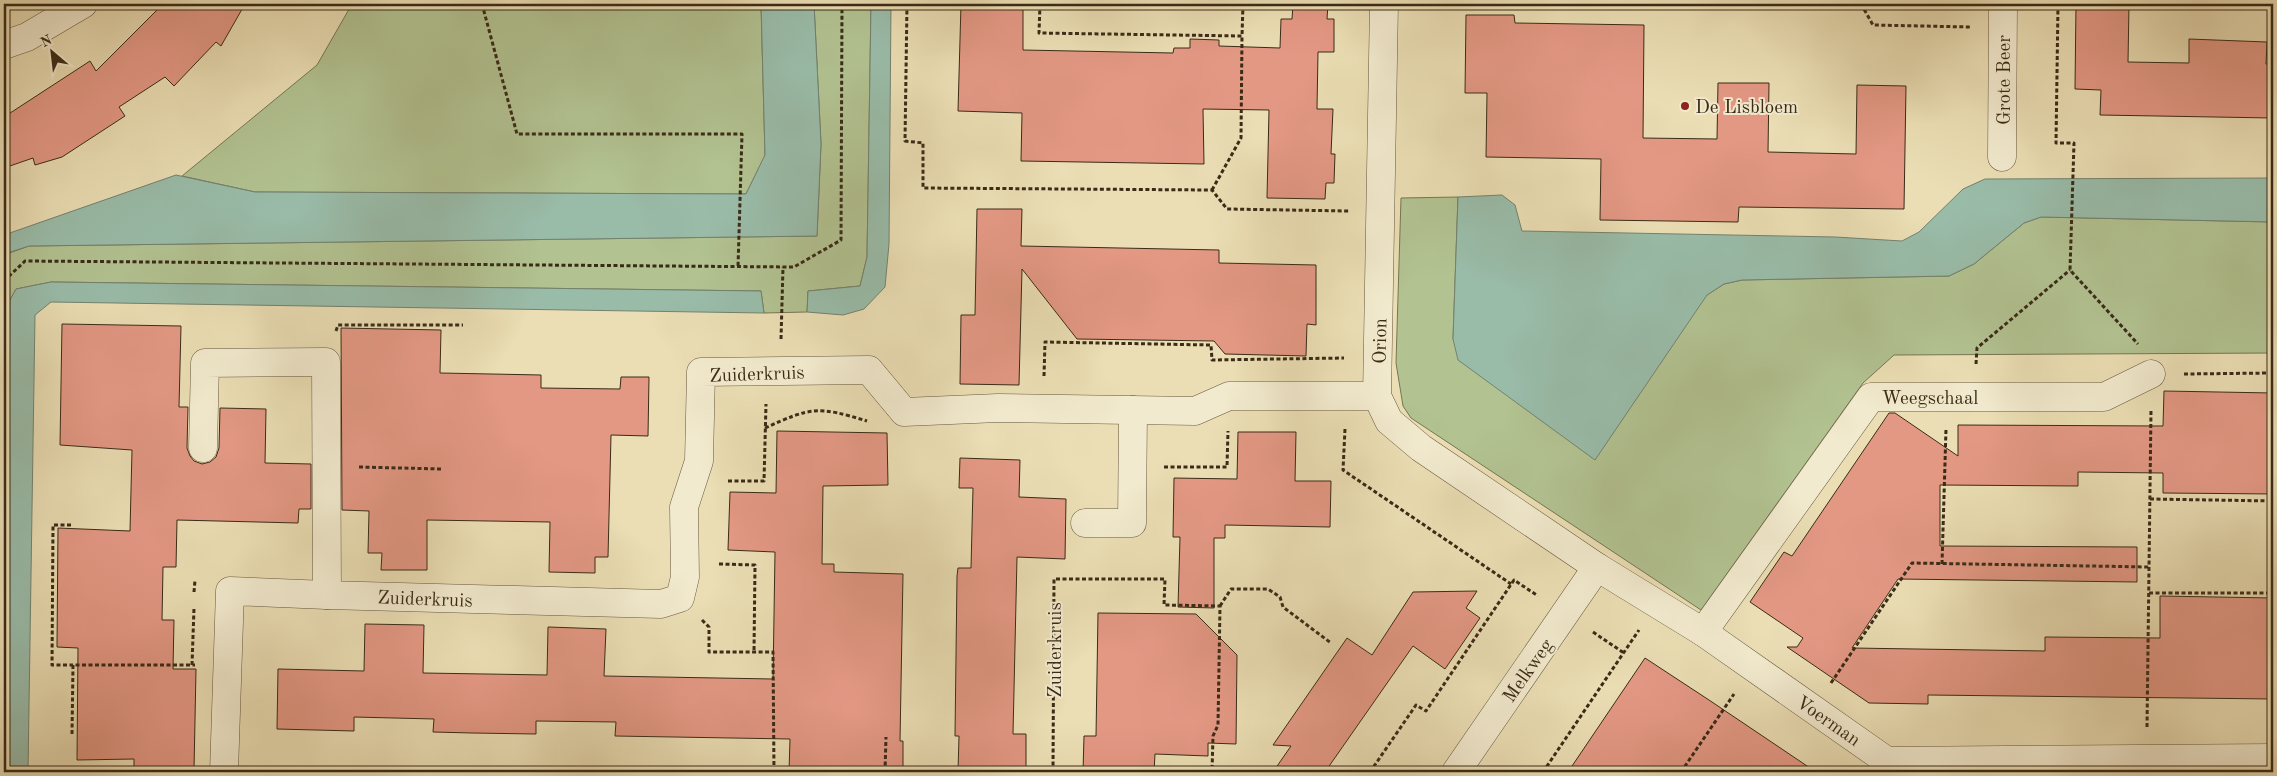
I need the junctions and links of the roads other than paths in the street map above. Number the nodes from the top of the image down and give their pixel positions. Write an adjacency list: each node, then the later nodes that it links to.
1 (83, 4): 4 (street)
2 (1384, 4): 7 (street, Orion)
3 (2003, 16): 5 (street, Grote Beer)
4 (4, 46)
5 (2002, 157)
6 (2152, 374): 13 (street, Weegschaal)
7 (1377, 396): 8 (street); 11 (street, Orion)
8 (1133, 410): 10 (street); 12 (street, Zuiderkruis)
9 (203, 448): 12 (street)
10 (1084, 523)
11 (1597, 567): 13 (street, Voerman); 17 (street, Melkweg)
12 (327, 595): 16 (street, Zuiderkruis)
13 (1703, 632): 15 (street, Voerman)
14 (2273, 758): 15 (street, Voerman)
15 (1884, 767)
16 (224, 772)
17 (1456, 772)

